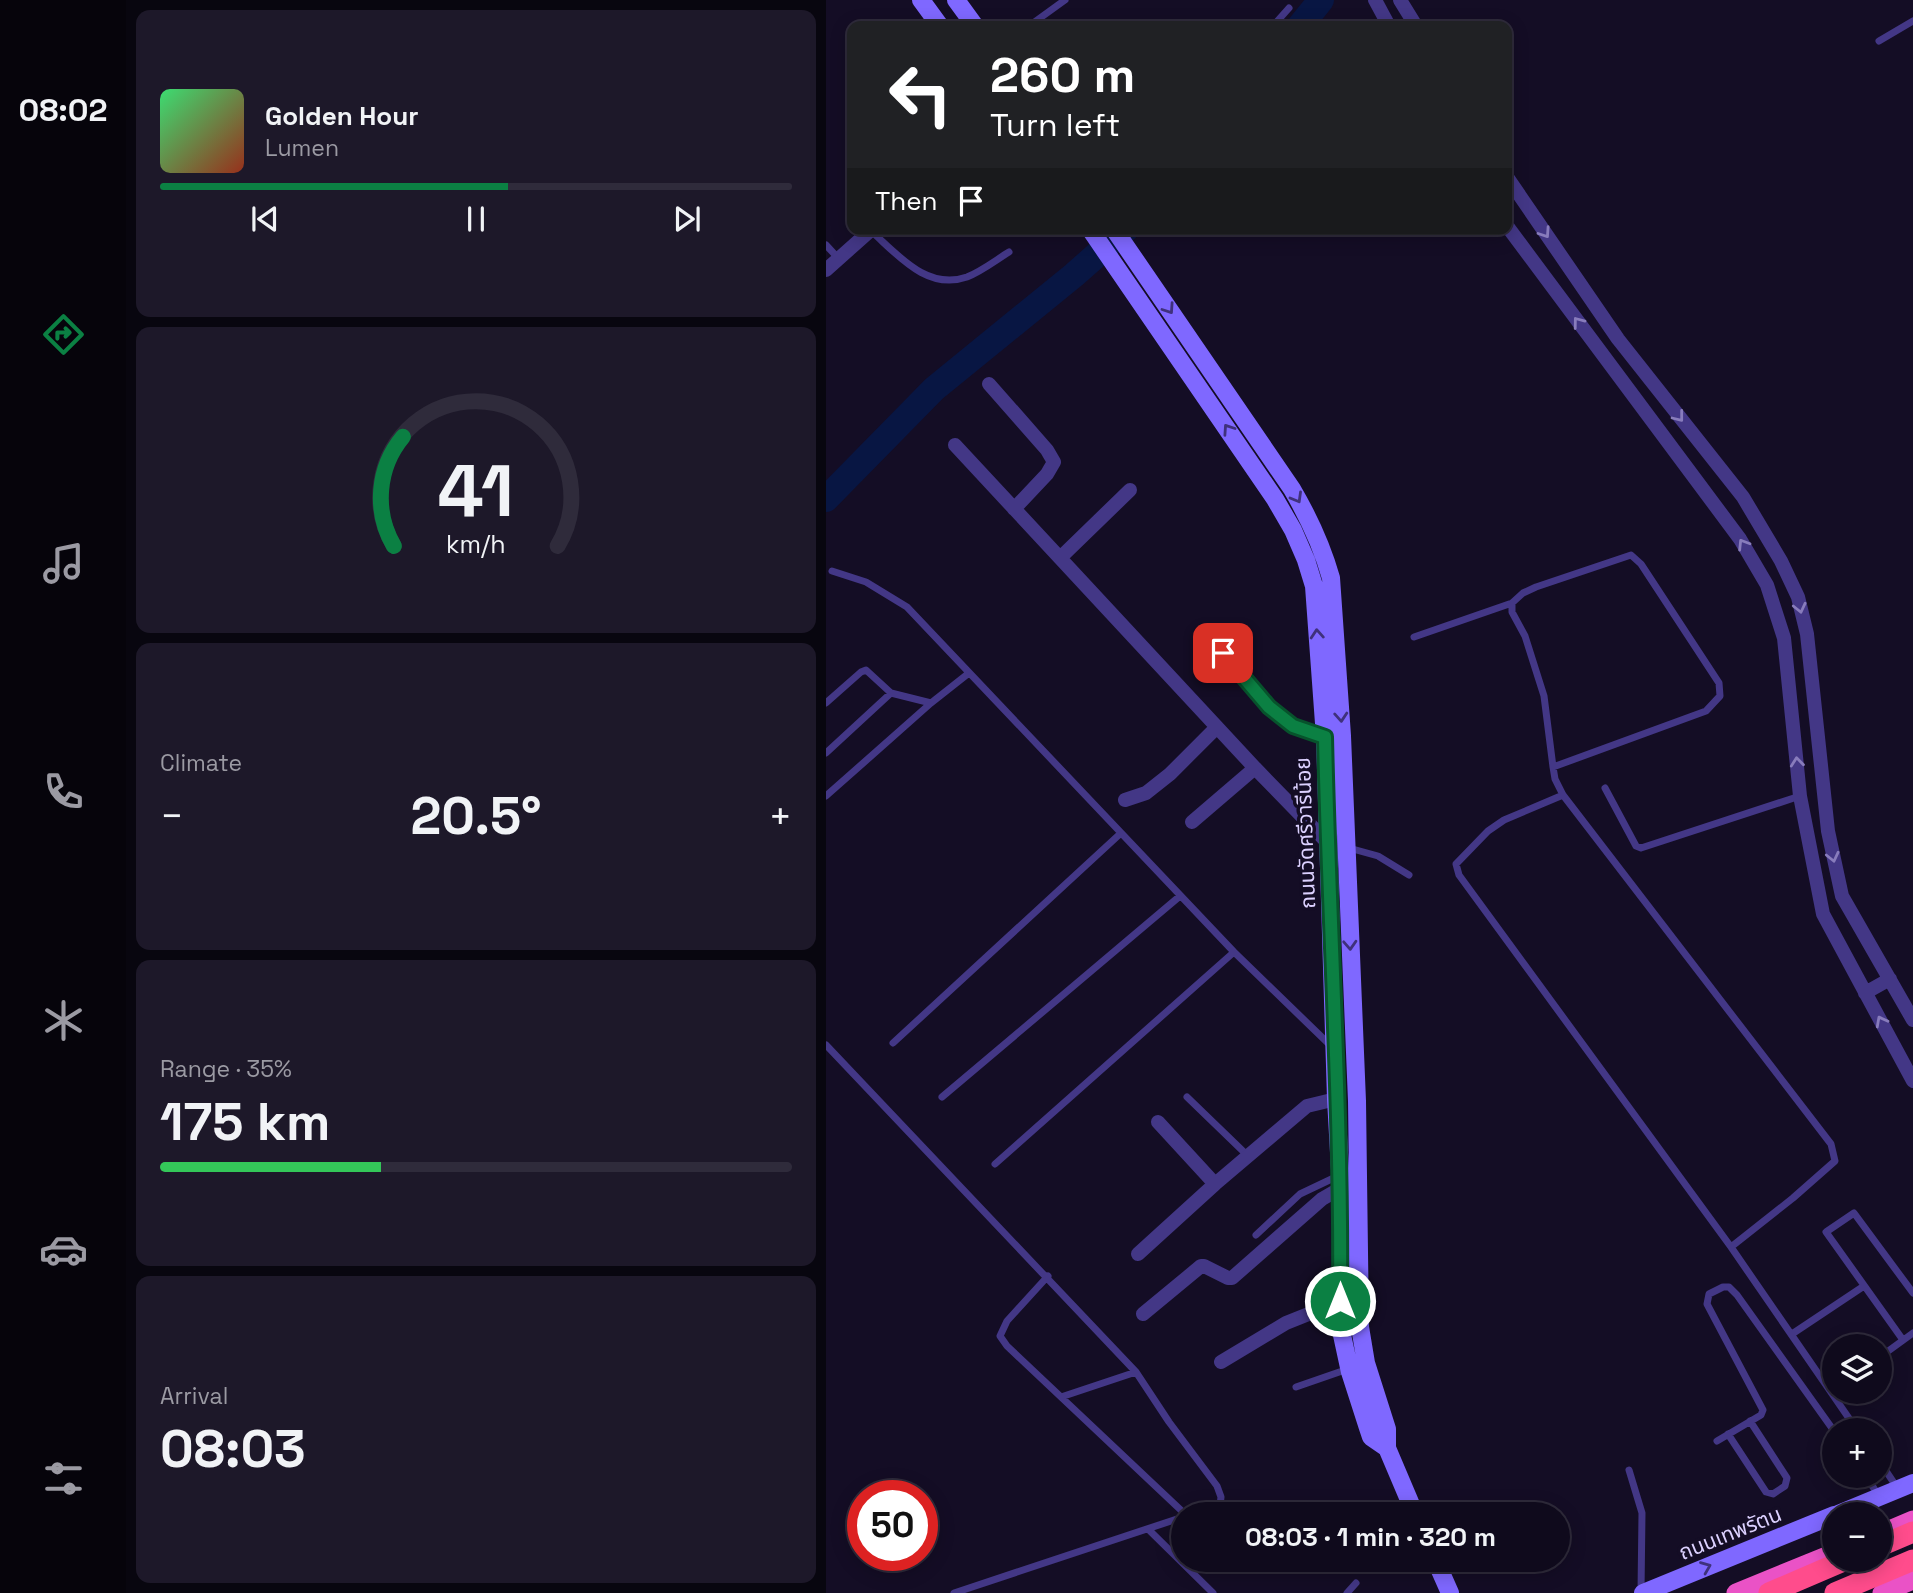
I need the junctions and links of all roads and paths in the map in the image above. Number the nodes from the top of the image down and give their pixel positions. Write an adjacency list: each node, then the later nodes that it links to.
1 (921, 0): 7 (main road)
2 (956, 0): 8 (main road)
3 (1065, 0): 9 (lane)
4 (1375, 0): 11 (street)
5 (1400, 0): 12 (street)
6 (1289, 8): 10 (lane)
7 (936, 21)
8 (971, 21)
9 (1036, 21)
10 (1277, 21)
11 (1386, 21)
12 (1413, 21)
13 (1913, 21): 14 (lane)
14 (1879, 41)
15 (1512, 184): 25 (street, one-way to 25)
16 (1512, 233): 26 (street, one-way to 16)
17 (866, 235): 23 (street)
18 (877, 235): 22 (lane)
19 (1094, 235): 41 (main road, ถนนวัดศรีวารีน้อย, one-way to 19)
20 (1118, 235): 53 (main road, ถนนวัดศรีวารีน้อย, one-way to 53)
21 (826, 245): 23 (lane)
22 (1009, 252)
23 (839, 259): 24 (street)
24 (826, 270)
25 (1618, 339): 26 (street); 57 (street, one-way to 57)
26 (1600, 352): 48 (street, one-way to 26)
27 (989, 384): 30 (street)
28 (955, 445): 30 (street)
29 (1130, 490): 31 (street)
30 (1014, 509): 31 (street)
31 (1060, 558): 40 (street)
32 (832, 571): 36 (lane)
33 (1512, 603): 34 (lane); 43 (lane); 43 (lane)
34 (1414, 637)
35 (1223, 653): 41 (lane)
36 (969, 673): 39 (lane); 51 (lane)
37 (891, 693): 38 (lane); 39 (lane); 42 (lane)
38 (826, 703)
39 (931, 704): 47 (lane)
40 (1217, 727): 44 (street); 49 (street)
41 (1325, 737): 52 (main road, ถนนวัดศรีวารีน้อย)
42 (826, 752)
43 (1553, 767): 46 (lane)
44 (1255, 768): 50 (street); 52 (street)
45 (1605, 788): 48 (lane)
46 (1563, 795): 73 (lane); 73 (lane)
47 (826, 796)
48 (1800, 796): 58 (street)
49 (1125, 800)
50 (1192, 822)
51 (1121, 834): 55 (lane); 60 (lane)
52 (1327, 842): 62 (main road, ถนนวัดศรีวารีน้อย)
53 (1345, 847): 54 (lane); 94 (main road, ถนนวัดศรีวารีน้อย, one-way to 94)
54 (1409, 875)
55 (1180, 896): 56 (lane); 64 (lane)
56 (1234, 952): 62 (lane); 69 (lane)
57 (1890, 979): 58 (street); 59 (street)
58 (1865, 993): 63 (street, one-way to 58)
59 (1913, 1020)
60 (893, 1043)
61 (826, 1045): 75 (lane)
62 (1335, 1050): 66 (main road, ถนนวัดศรีวารีน้อย)
63 (1913, 1081)
64 (942, 1097)
65 (1187, 1097): 68 (lane)
66 (1336, 1099): 68 (street); 70 (main road, ถนนวัดศรีวารีน้อย)
67 (1158, 1122): 71 (street)
68 (1247, 1155): 71 (street)
69 (995, 1164)
70 (1341, 1182): 72 (lane); 78 (main road, ถนนวัดศรีวารีน้อย); 79 (street)
71 (1215, 1184): 74 (street)
72 (1256, 1235)
73 (1731, 1247): 80 (lane)
74 (1138, 1254)
75 (1048, 1276): 86 (lane); 89 (lane)
76 (1864, 1286): 77 (lane); 80 (lane); 82 (lane)
77 (1913, 1293)
78 (1340, 1301): 84 (street); 85 (main road, ถนนวัดศรีวารีน้อย)
79 (1143, 1314)
80 (1792, 1334): 87 (lane)
81 (1913, 1334): 82 (lane)
82 (1903, 1340): 83 (lane)
83 (1892, 1348)
84 (1221, 1363)
85 (1350, 1368): 88 (lane); 94 (main road, ถนนวัดศรีวารีน้อย)
86 (1136, 1371): 89 (lane); 100 (lane)
87 (1822, 1376)
88 (1296, 1387)
89 (1061, 1398): 103 (lane)
90 (1825, 1418): 91 (lane)
91 (1750, 1421): 92 (lane); 92 (lane)
92 (1728, 1434): 93 (lane)
93 (1717, 1441)
94 (1387, 1448): 101 (main road, ถนนวัดศรีวารีน้อย)
95 (1629, 1470): 121 (lane)
96 (1892, 1473): 97 (lane)
97 (1906, 1486): 99 (main road, ถนนเทพรัตน)
98 (1874, 1488): 99 (lane)
99 (1880, 1497): 102 (main road, ถนนเทพรัตน)
100 (1220, 1502)
101 (1410, 1502)
102 (1868, 1502)
103 (1171, 1503)
104 (1171, 1520): 107 (lane)
105 (1913, 1520): 108 (highway)
106 (1822, 1521): 121 (main road, ถนนเทพรัตน, one-way to 106)
107 (1148, 1529): 117 (lane); 118 (lane)
108 (1892, 1529)
109 (1913, 1532): 110 (highway)
110 (1892, 1541)
111 (1822, 1558): 122 (highway)
112 (1913, 1560): 124 (highway)
113 (1822, 1570): 123 (highway)
114 (1441, 1572): 120 (main road)
115 (1913, 1580): 125 (highway)
116 (1356, 1583): 119 (lane)
117 (954, 1593)
118 (1213, 1593)
119 (1347, 1593)
120 (1450, 1593)
121 (1642, 1593)
122 (1737, 1593)
123 (1769, 1593)
124 (1835, 1593)
125 (1882, 1593)

